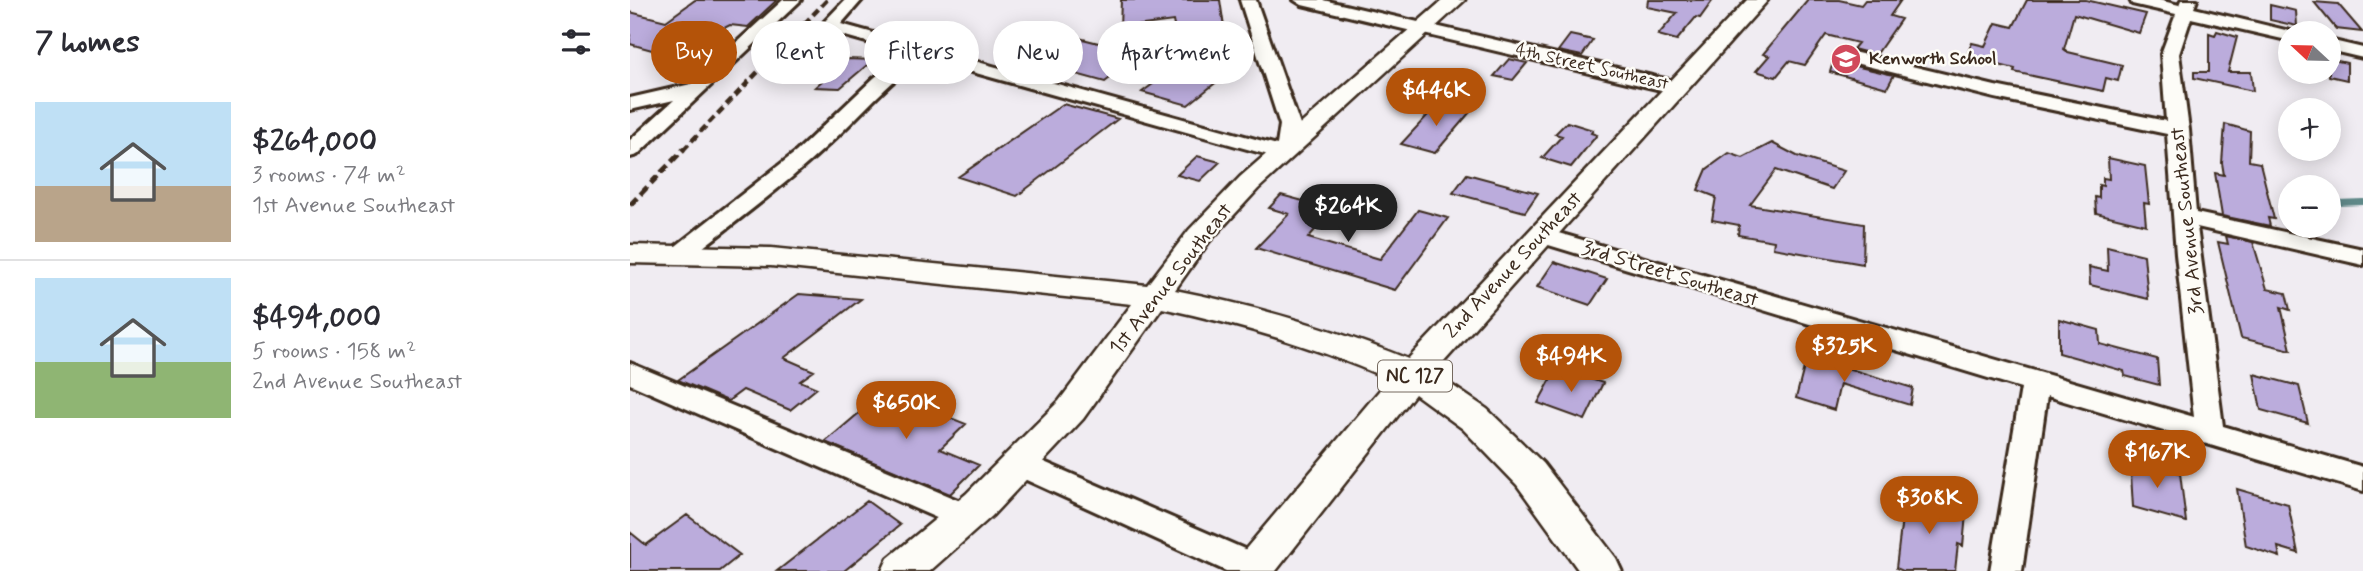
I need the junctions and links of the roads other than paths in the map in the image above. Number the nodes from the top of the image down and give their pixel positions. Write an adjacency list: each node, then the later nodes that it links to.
1 (793, 0): 18 (street)
2 (854, 0): 11 (street)
3 (1248, 0): 22 (street)
4 (1302, 0): 9 (street, 4th Street Southeast)
5 (1455, 0): 9 (main road, 1st Avenue Southeast)
6 (1758, 0): 17 (main road, 2nd Avenue Southeast)
7 (2138, 0): 8 (street)
8 (2187, 5): 10 (street); 20 (street, 3rd Avenue Southeast)
9 (1425, 28): 17 (street, 4th Street Southeast); 22 (main road, 1st Avenue Southeast)
10 (2278, 32)
11 (864, 35)
12 (2342, 48): 13 (street)
13 (2363, 53)
14 (1853, 57): 20 (street)
15 (979, 68): 22 (street)
16 (881, 84): 26 (street)
17 (1678, 88): 24 (main road, 2nd Avenue Southeast)
18 (696, 89): 19 (street); 21 (street)
19 (633, 99)
20 (2179, 130): 23 (street, 3rd Avenue Southeast)
21 (630, 151)
22 (1283, 153): 28 (main road, 1st Avenue Southeast)
23 (2187, 218): 27 (street); 32 (street, 3rd Avenue Southeast)
24 (1540, 235): 30 (main road, 2nd Avenue Southeast); 31 (street, 3rd Street Southeast)
25 (630, 254): 26 (main road, NC 127)
26 (680, 254): 28 (main road, NC 127)
27 (2363, 257)
28 (1154, 296): 30 (main road, NC 127); 33 (main road, 1st Avenue Southeast)
29 (630, 373): 35 (street)
30 (1413, 375): 36 (main road, 2nd Avenue Southeast); 38 (main road, NC 127)
31 (2036, 382): 32 (street, 3rd Street Southeast); 39 (street)
32 (2210, 433): 34 (street, 3rd Street Southeast)
33 (1021, 464): 35 (main road, 1st Avenue Southeast); 36 (street)
34 (2363, 479)
35 (966, 517): 37 (main road, 1st Avenue Southeast)
36 (1253, 570)
37 (902, 571)
38 (1602, 571)
39 (2006, 571)

